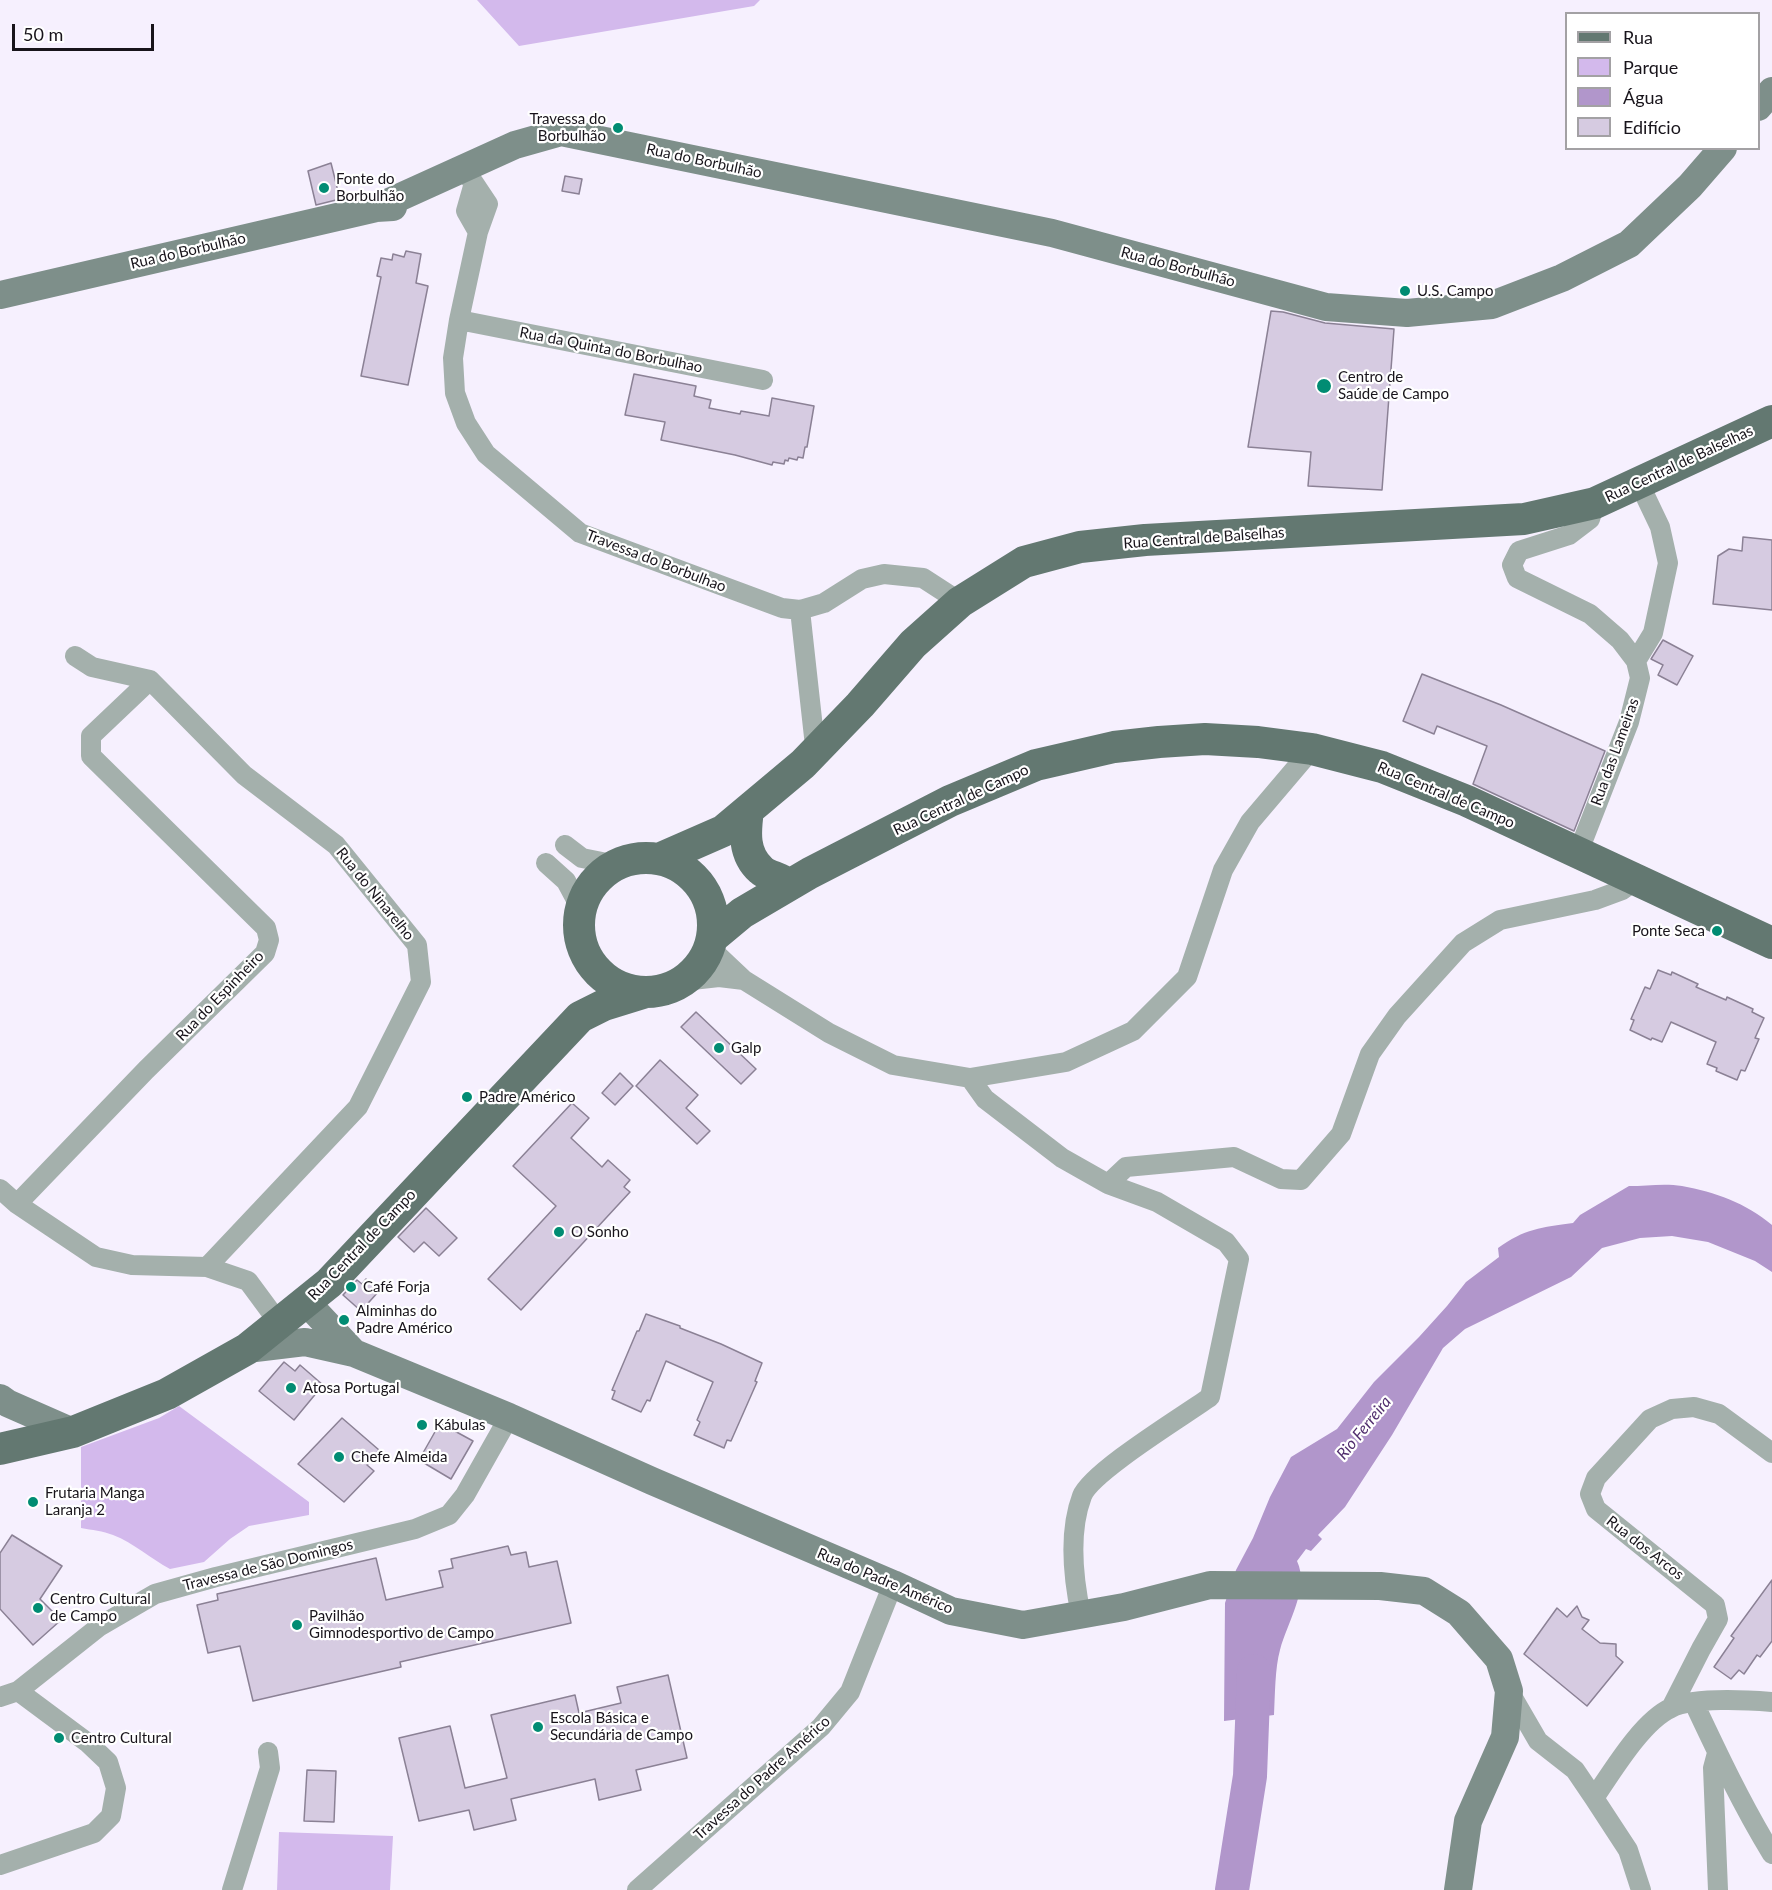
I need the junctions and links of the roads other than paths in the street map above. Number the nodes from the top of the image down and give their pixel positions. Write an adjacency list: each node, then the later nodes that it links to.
1 (1772, 91): 2 (main road)
2 (1760, 105)
3 (589, 137): 4 (main road, Rua do Borbulhão); 5 (main road, Rua do Borbulhão); 5 (main road, Rua do Borbulhão)
4 (1721, 150)
5 (468, 176): 6 (main road, Rua do Borbulhão); 7 (street, Travessa do Borbulhao)
6 (0, 295)
7 (459, 320): 8 (street, Rua da Quinta do Borbulhao); 13 (street, Travessa do Borbulhao)
8 (763, 380)
9 (1772, 421): 10 (main road, Rua Central de Balselhas)
10 (1639, 483): 11 (main road, Rua Central de Balselhas); 15 (street)
11 (1594, 503): 12 (main road, Rua Central de Balselhas); 15 (street)
12 (960, 602): 13 (street); 17 (main road, Rua Central de Balselhas)
13 (800, 610): 17 (street)
14 (75, 656): 16 (street)
15 (1636, 661): 22 (street, Rua das Lameiras)
16 (150, 680): 40 (street, Rua do Espinheiro); 41 (street, Rua do Ninarelho)
17 (818, 748): 19 (main road, Rua Central de Balselhas)
18 (1312, 749): 22 (main road, Rua Central de Campo); 26 (main road, Rua Central de Campo); 37 (street)
19 (748, 810): 20 (main road, Rua Central de Balselhas); 26 (main road)
20 (723, 831): 23 (main road, Rua Central de Balselhas); 28 (main road, Rua Central de Balselhas)
21 (565, 845): 25 (street)
22 (1578, 852): 27 (main road, Rua Central de Campo)
23 (659, 860): 25 (main road); 28 (main road)
24 (546, 863): 29 (street)
25 (617, 865): 29 (main road)
26 (796, 877): 28 (main road, Rua Central de Campo); 30 (main road, Rua Central de Campo)
27 (1636, 880): 31 (main road, Rua Central de Campo); 38 (street)
28 (704, 891): 30 (main road)
29 (581, 909): 32 (main road)
30 (710, 942): 33 (street); 34 (main road)
31 (1772, 942)
32 (586, 955): 35 (main road); 36 (main road)
33 (744, 980): 34 (street); 37 (street)
34 (682, 981): 35 (main road)
35 (646, 992): 36 (main road, Rua Central de Campo)
36 (580, 1017): 42 (main road, Rua Central de Campo)
37 (970, 1078): 38 (street)
38 (1108, 1184): 52 (street)
39 (0, 1190): 40 (street)
40 (17, 1204): 41 (street)
41 (207, 1267): 42 (street)
42 (292, 1314): 43 (main road); 44 (main road, Rua Central de Campo); 45 (main road, Rua do Padre Américo)
43 (305, 1342): 44 (main road, Rua do Padre Américo); 45 (main road, Rua do Padre Américo)
44 (247, 1349): 48 (main road, Rua Central de Campo)
45 (354, 1353): 47 (main road, Rua do Padre Américo)
46 (3, 1400): 48 (main road); 49 (main road)
47 (508, 1417): 51 (main road, Rua do Padre Américo); 54 (street, Travessa de São Domingos)
48 (73, 1432): 49 (main road, Rua Central de Campo)
49 (3, 1444)
50 (1772, 1453): 57 (street, Rua dos Arcos)
51 (893, 1584): 52 (main road, Rua do Padre Américo); 66 (street, Travessa do Padre Américo)
52 (1081, 1615): 53 (main road, Rua do Padre Américo)
53 (1509, 1691): 58 (main road); 59 (street)
54 (9, 1694): 64 (street)
55 (1694, 1702): 56 (street); 57 (street); 61 (street)
56 (1772, 1702)
57 (1671, 1708): 62 (street)
58 (1505, 1737): 59 (street); 67 (main road)
59 (1538, 1741): 62 (street)
60 (268, 1752): 65 (street)
61 (1717, 1753): 63 (street); 69 (street)
62 (1594, 1798): 68 (street)
63 (1772, 1854)
64 (0, 1865)
65 (232, 1890)
66 (637, 1890)
67 (1458, 1890)
68 (1641, 1890)
69 (1718, 1890)

